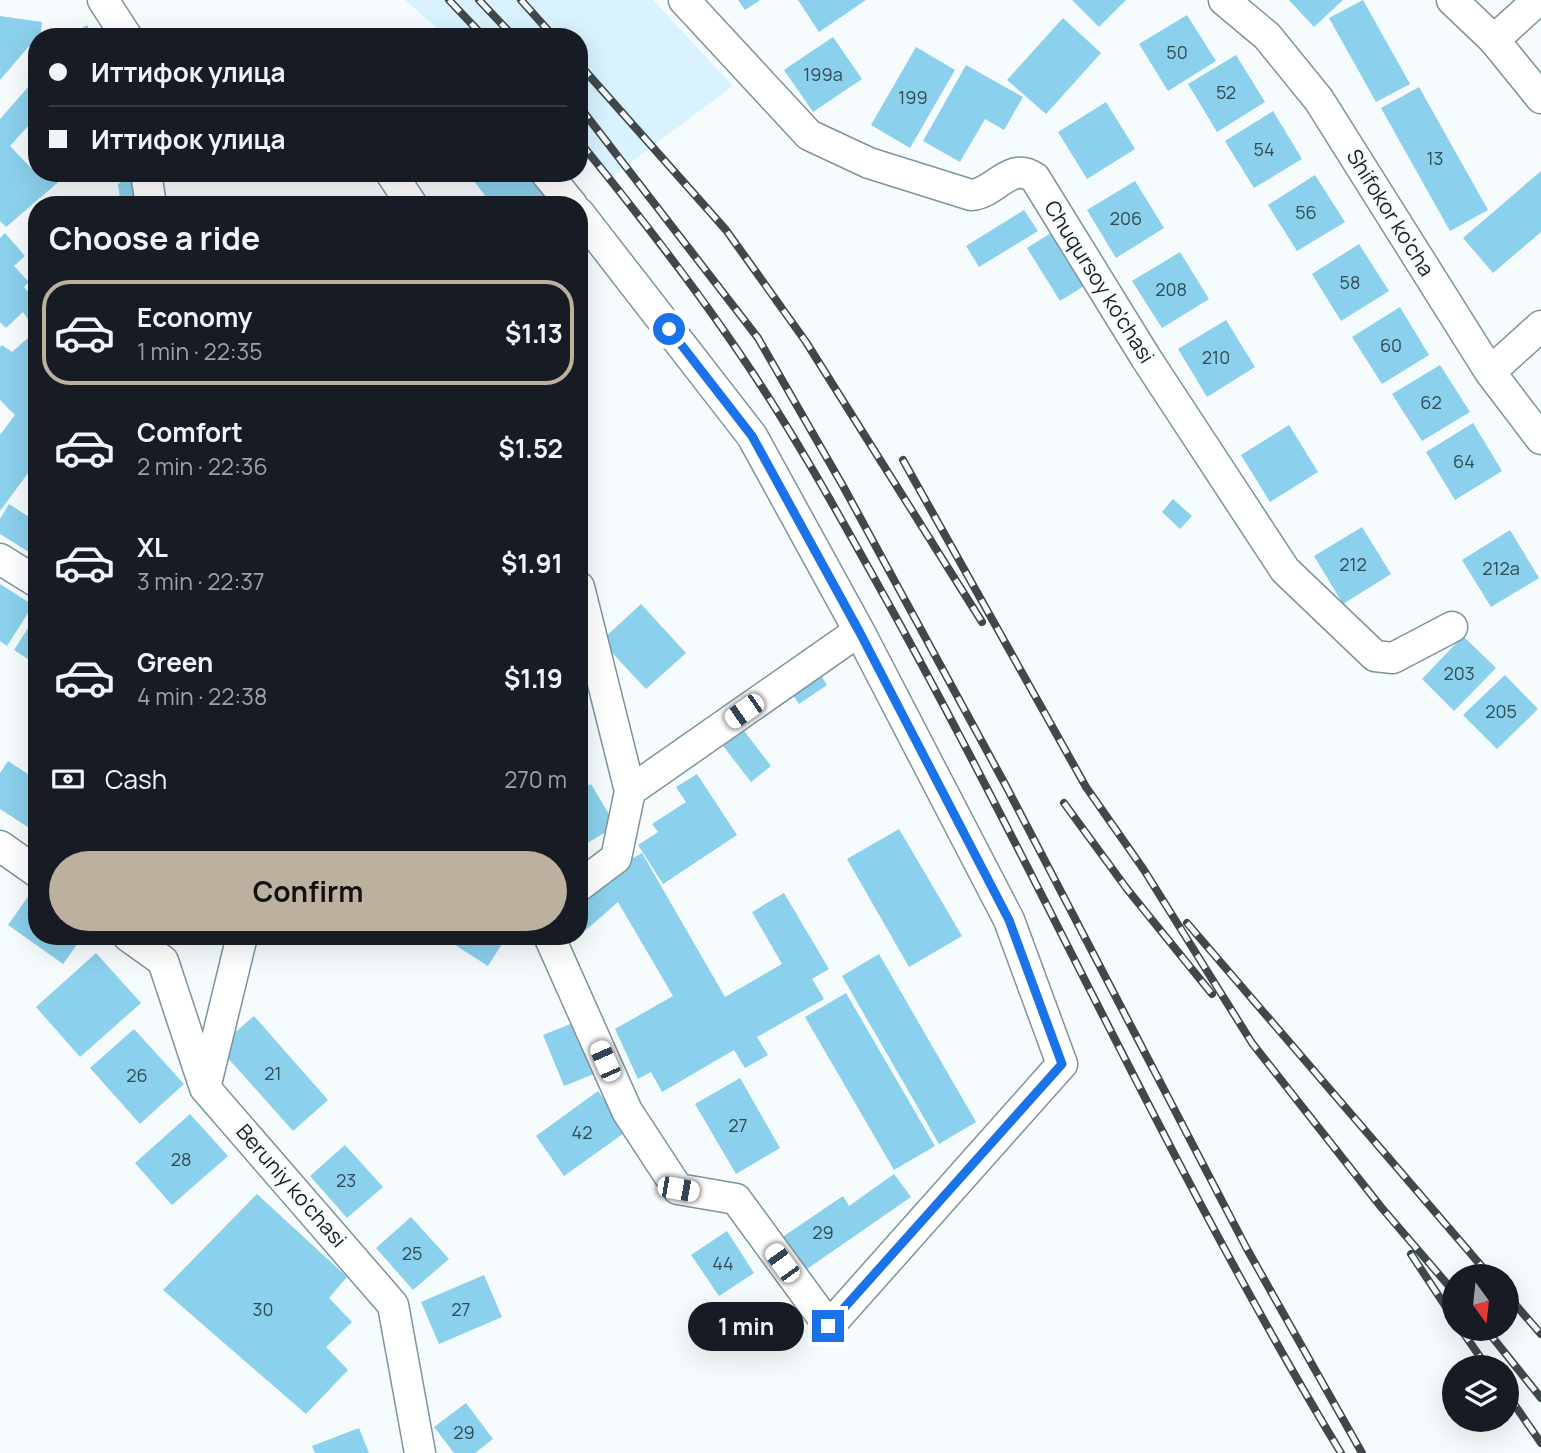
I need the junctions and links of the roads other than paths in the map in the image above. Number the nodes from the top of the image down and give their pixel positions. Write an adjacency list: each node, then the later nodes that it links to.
1 (103, 0): 6 (street)
2 (684, 0): 18 (street, Chuqursoy ko'chasi)
3 (1224, 0): 13 (street, Shifokor ko'cha)
4 (1452, 0): 7 (street)
5 (1538, 0): 7 (street)
6 (121, 28)
7 (1494, 40): 8 (street)
8 (1541, 98)
9 (554, 182): 10 (street)
10 (565, 196)
11 (588, 225): 19 (street)
12 (1541, 326): 13 (street)
13 (1490, 372): 14 (street, Shifokor ko'cha)
14 (1541, 439)
15 (0, 559): 16 (street)
16 (28, 576)
17 (588, 623): 20 (street)
18 (1452, 627)
19 (859, 631): 20 (street); 26 (street)
20 (630, 792): 23 (street)
21 (0, 846): 22 (street)
22 (28, 866)
23 (588, 879)
24 (141, 945): 27 (street, Beruniy ko'chasi)
25 (240, 945): 27 (street)
26 (553, 945)
27 (205, 1088): 28 (street, Beruniy ko'chasi)
28 (420, 1453)

